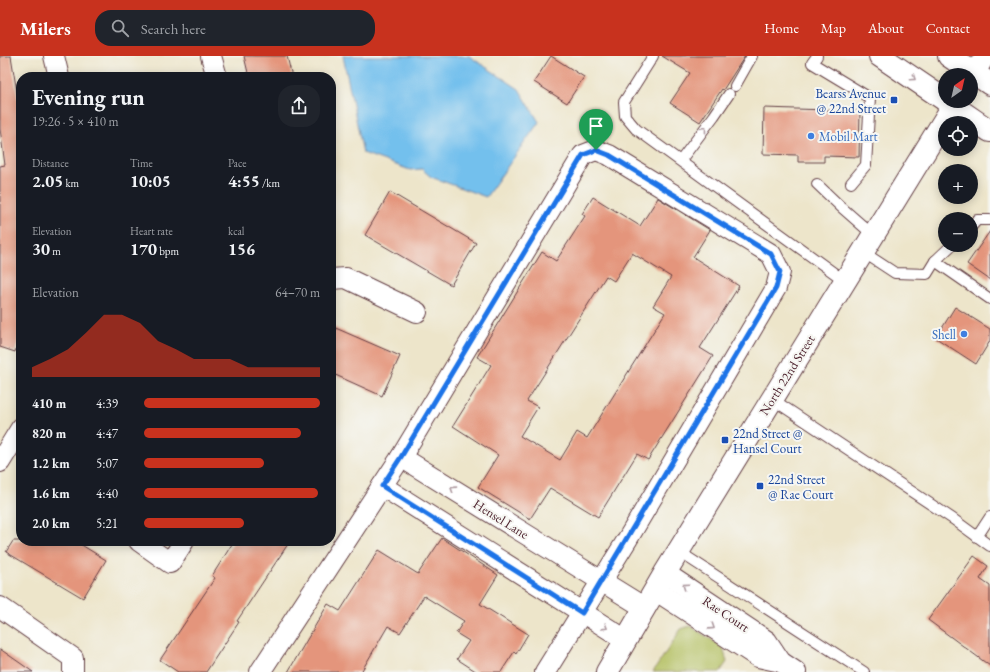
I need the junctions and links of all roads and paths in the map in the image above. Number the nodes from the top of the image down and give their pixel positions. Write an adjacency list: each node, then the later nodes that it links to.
1 (54, 56): 8 (street)
2 (211, 56): 9 (street)
3 (653, 56): 15 (lane)
4 (752, 56): 15 (lane, one-way to 4)
5 (817, 56): 16 (lane)
6 (880, 56): 11 (street, one-way to 11)
7 (948, 56): 10 (street)
8 (58, 72)
9 (216, 72)
10 (980, 73)
11 (938, 94)
12 (947, 108): 20 (street, North 22nd Street)
13 (958, 108): 14 (street)
14 (990, 131)
15 (681, 160): 24 (lane)
16 (851, 183)
17 (817, 184): 20 (lane)
18 (978, 220): 19 (lane)
19 (990, 220)
20 (868, 244): 22 (lane); 24 (street, North 22nd Street)
21 (945, 252): 22 (lane)
22 (936, 261): 25 (lane)
23 (336, 279): 26 (street)
24 (845, 281): 27 (street, North 22nd Street)
25 (990, 299)
26 (417, 312)
27 (772, 399): 33 (lane); 37 (street, North 22nd Street)
28 (16, 441): 29 (street)
29 (10, 456)
30 (401, 457): 31 (street); 38 (street, Hensel Lane, one-way to 30); 38 (street)
31 (382, 486): 42 (street); 46 (street)
32 (990, 517): 33 (lane)
33 (977, 537): 36 (lane)
34 (146, 546): 35 (street)
35 (181, 546)
36 (990, 546)
37 (678, 551): 39 (street, North 22nd Street); 49 (lane)
38 (602, 581): 41 (street); 42 (street)
39 (660, 581): 41 (street, North 22nd Street); 44 (street, Rae Court)
40 (0, 607): 45 (street)
41 (645, 608): 43 (street, North 22nd Street)
42 (582, 613): 43 (street, one-way to 43); 47 (street)
43 (626, 640): 48 (street, North 22nd Street)
44 (784, 669)
45 (73, 672)
46 (260, 672)
47 (545, 672)
48 (607, 672)
49 (864, 672)

